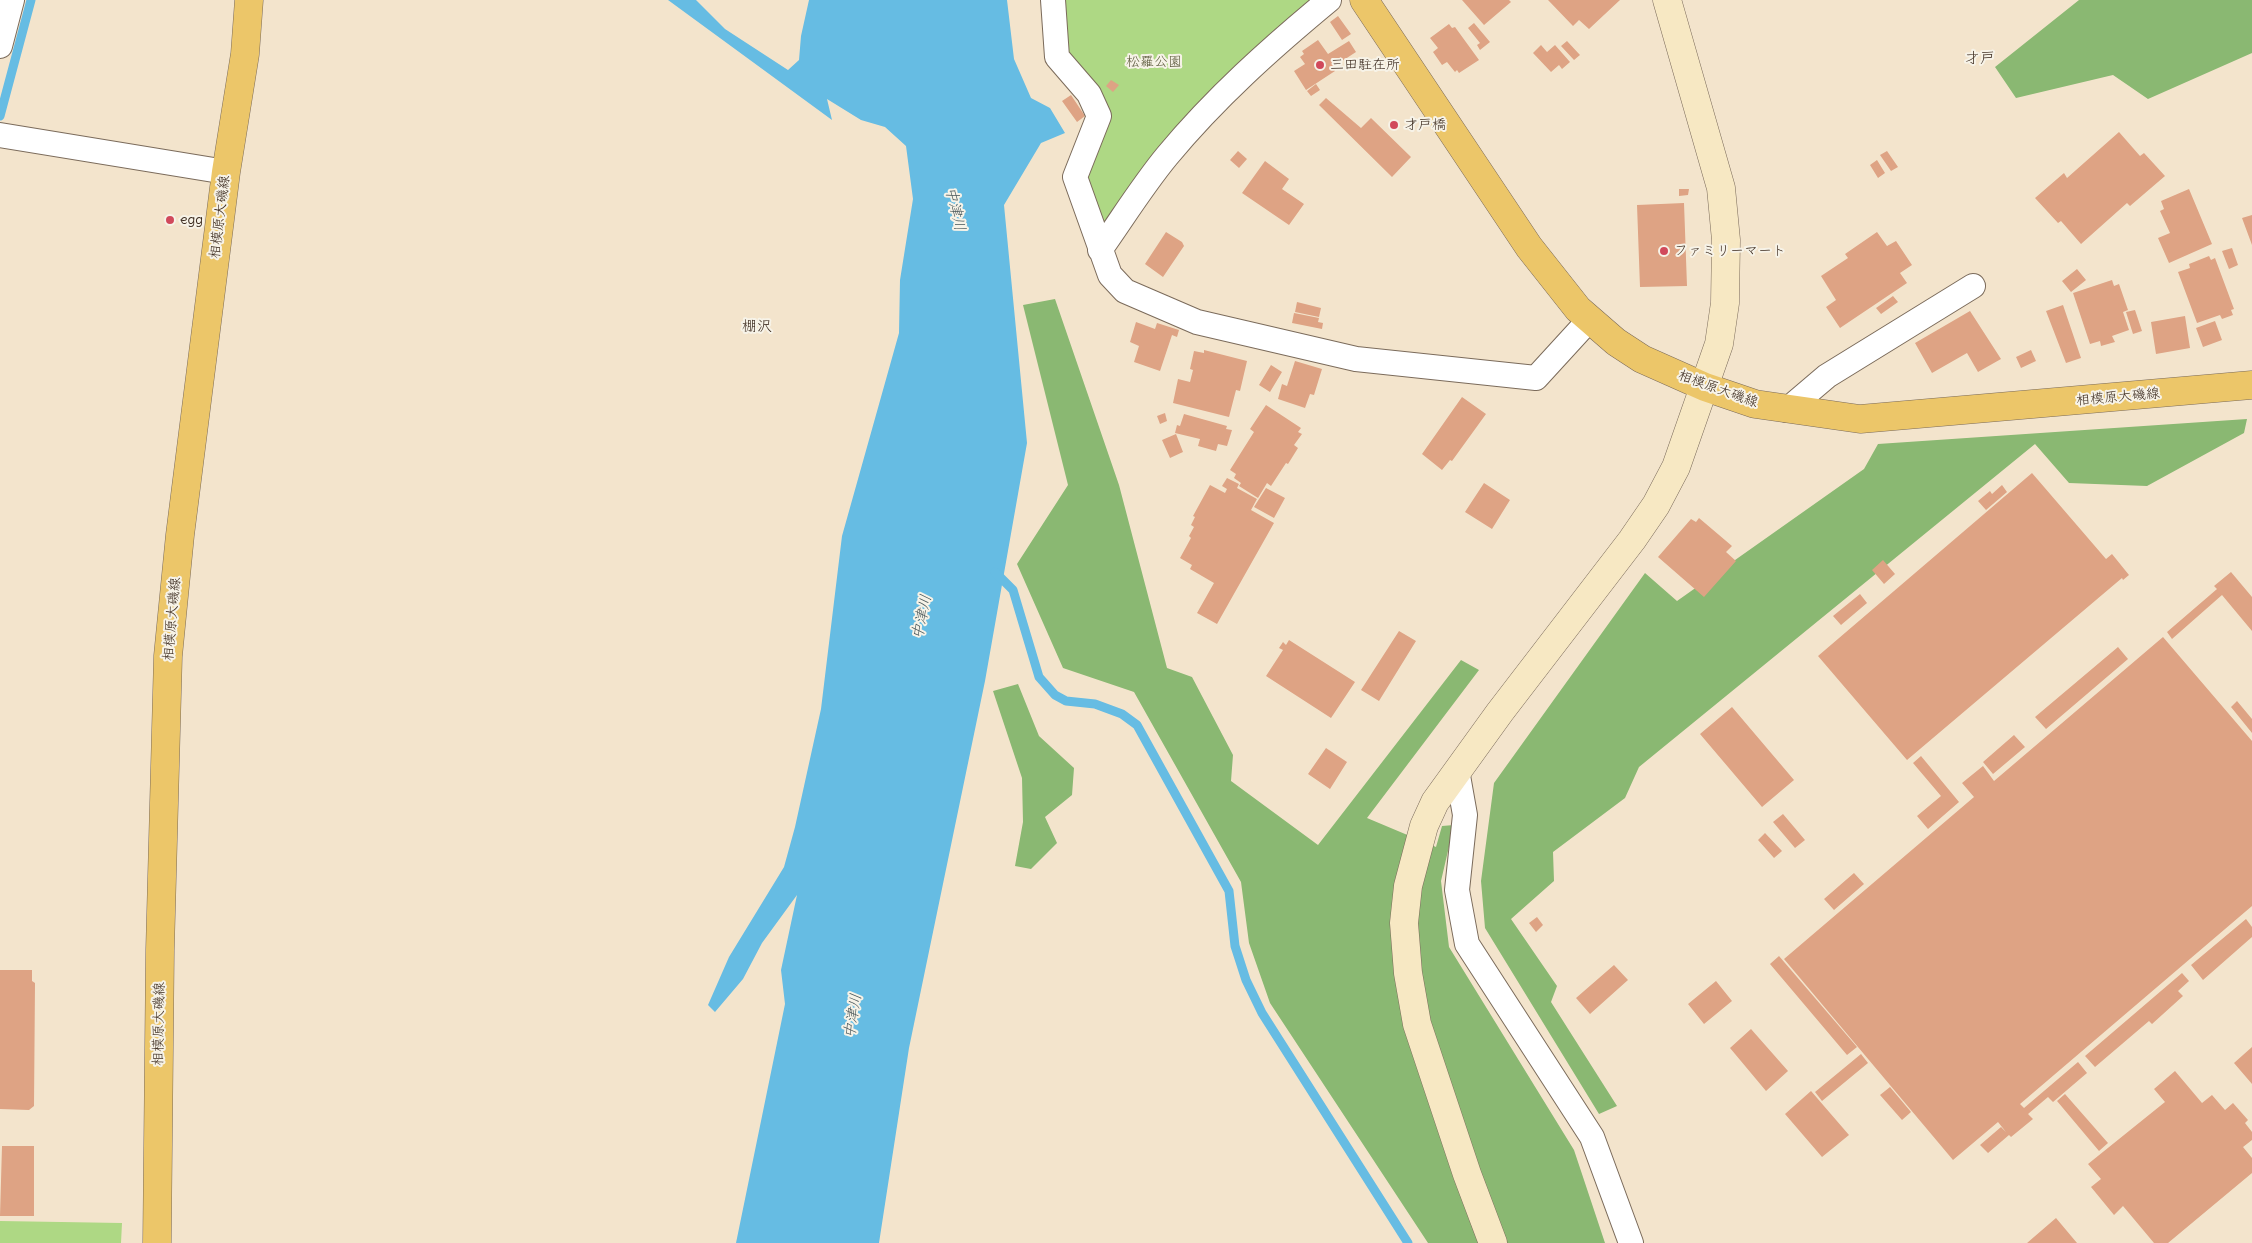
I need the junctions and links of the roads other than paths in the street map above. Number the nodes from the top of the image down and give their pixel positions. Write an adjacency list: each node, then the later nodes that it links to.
1 (12, 0): 7 (street)
2 (249, 0): 9 (main road, 相模原大磯線)
3 (1053, 0): 10 (street)
4 (1329, 0): 10 (street)
5 (1667, 0): 14 (street)
6 (1368, 2): 12 (main road, 相模原大磯線)
7 (0, 46)
8 (4, 135): 9 (street)
9 (226, 172): 17 (main road, 相模原大磯線)
10 (1100, 250): 12 (street)
11 (1973, 286): 15 (street)
12 (1590, 319): 14 (main road, 相模原大磯線)
13 (2252, 385): 15 (main road, 相模原大磯線)
14 (1705, 387): 15 (main road, 相模原大磯線); 16 (street)
15 (1787, 410)
16 (1457, 770): 18 (street); 19 (street)
17 (157, 1243)
18 (1493, 1243)
19 (1631, 1243)

